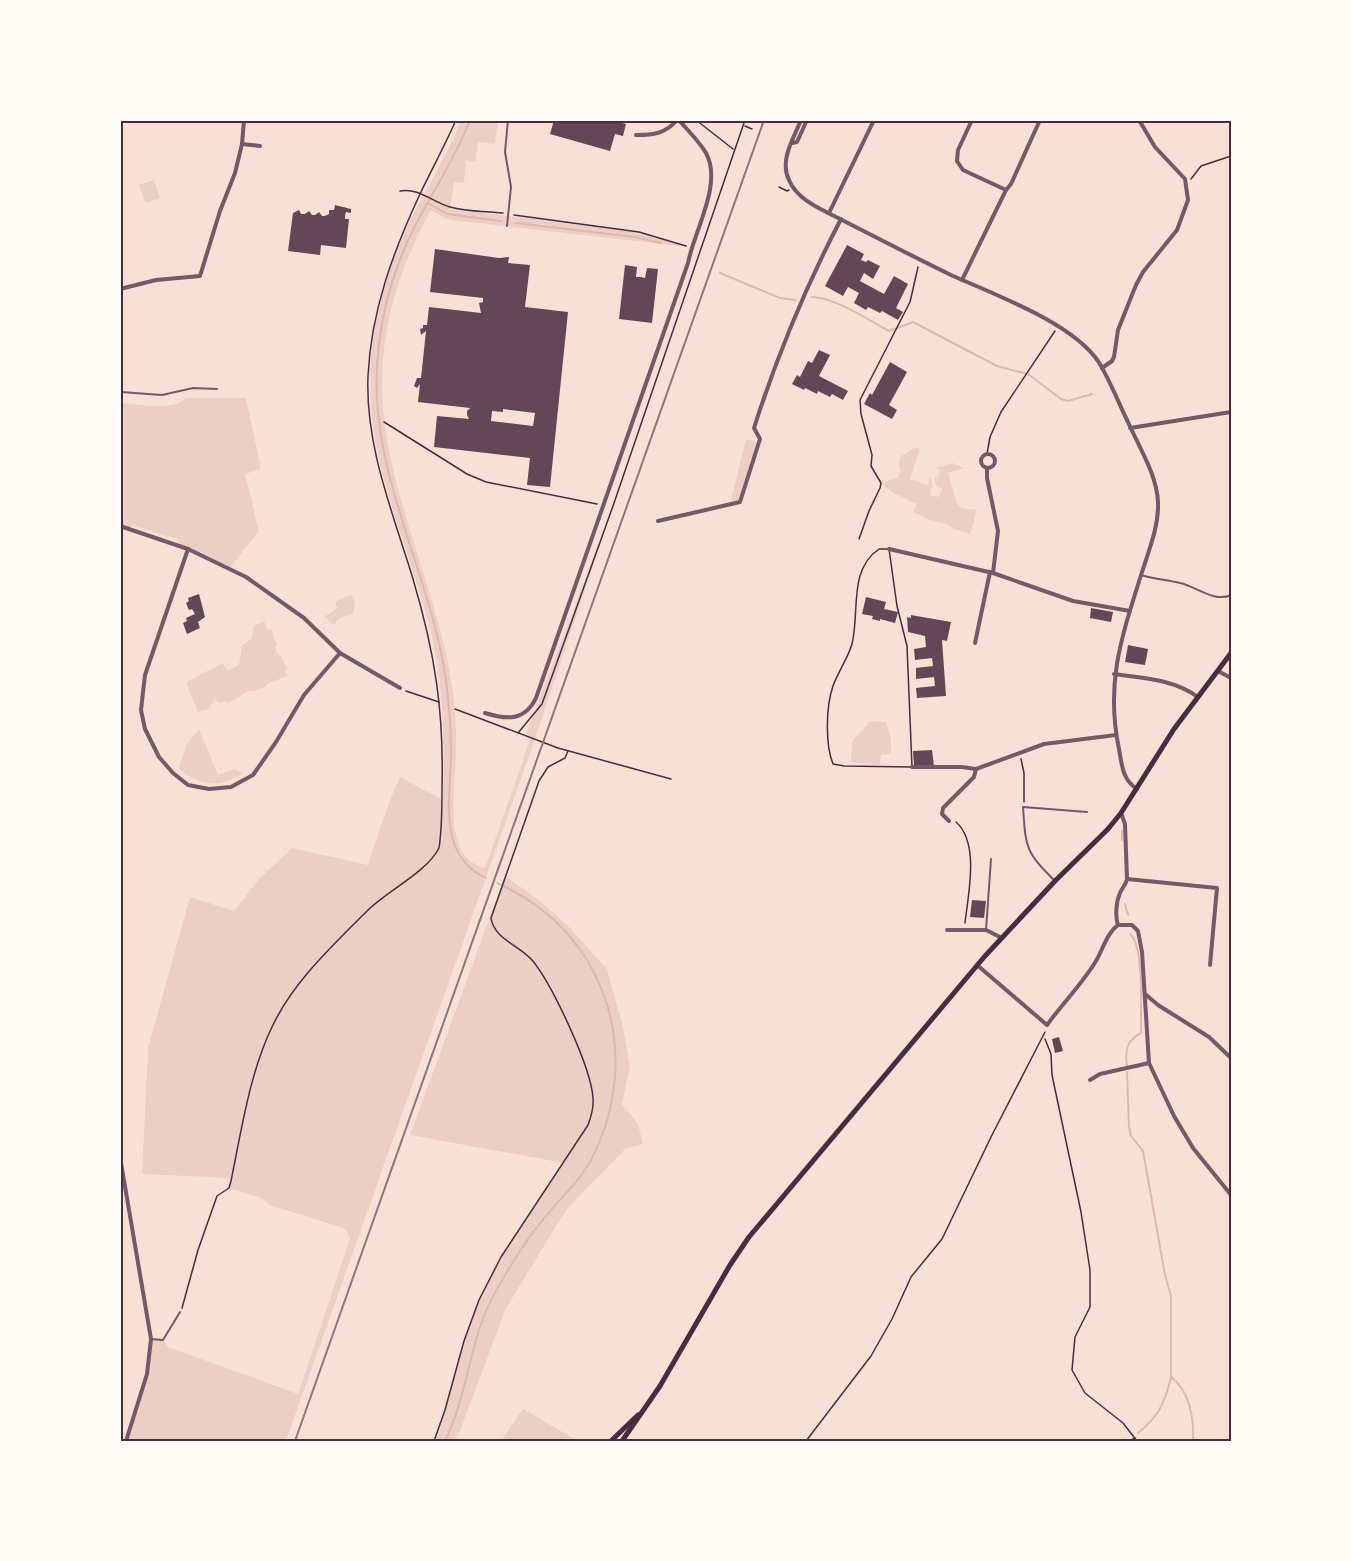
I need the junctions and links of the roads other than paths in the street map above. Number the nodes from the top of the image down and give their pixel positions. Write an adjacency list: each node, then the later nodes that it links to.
1 (244, 120): 12 (street)
2 (508, 120): 17 (lane)
3 (678, 120): 10 (street); 44 (street)
4 (801, 120): 11 (street)
5 (807, 120): 11 (street)
6 (874, 120): 15 (street)
7 (972, 120): 14 (street)
8 (1040, 120): 14 (street)
9 (1139, 120): 21 (street)
10 (636, 135)
11 (791, 143): 15 (street)
12 (242, 144): 13 (street); 19 (street)
13 (260, 146)
14 (1006, 190): 18 (street)
15 (829, 213): 16 (street)
16 (841, 219): 18 (street); 28 (street)
17 (507, 226)
18 (962, 280): 21 (street)
19 (120, 289)
20 (120, 364): 23 (street)
21 (1102, 368): 26 (street)
22 (217, 389): 23 (lane)
23 (121, 392): 24 (street)
24 (120, 405)
25 (1231, 412): 26 (street)
26 (1130, 428): 33 (street)
27 (987, 468): 27 (street); 32 (street)
28 (658, 521)
29 (120, 526): 30 (street)
30 (188, 549): 37 (street); 37 (street)
31 (889, 549): 32 (street)
32 (992, 572): 35 (street); 36 (street)
33 (1141, 575): 34 (lane); 35 (street)
34 (1231, 595)
35 (1130, 611): 40 (street)
36 (975, 643)
37 (340, 652): 42 (street)
38 (1231, 653): 39 (main road)
39 (1218, 671): 41 (street); 43 (main road)
40 (1114, 674): 43 (street); 45 (street)
41 (1231, 678)
42 (400, 688)
43 (1198, 698): 48 (main road)
44 (485, 713)
45 (1116, 735): 47 (street); 48 (street)
46 (912, 767): 47 (street)
47 (976, 769): 51 (street)
48 (1137, 789): 50 (main road)
49 (1087, 812): 54 (lane)
50 (1121, 813): 53 (street); 54 (main road)
51 (949, 821)
52 (991, 858): 57 (lane)
53 (1127, 879): 55 (street); 60 (street)
54 (1055, 881): 58 (main road)
55 (1118, 925): 59 (street); 61 (street)
56 (947, 930): 57 (street)
57 (986, 930): 58 (street)
58 (1002, 938): 59 (main road)
59 (977, 965): 69 (main road)
60 (1210, 965)
61 (1145, 993): 62 (street); 63 (street)
62 (1231, 1058)
63 (1149, 1063): 64 (street); 66 (street)
64 (1090, 1080)
65 (120, 1157): 68 (street)
66 (1231, 1195)
67 (180, 1312): 68 (lane)
68 (151, 1339): 70 (street)
69 (641, 1412): 71 (main road); 72 (main road)
70 (126, 1441)
71 (611, 1441)
72 (622, 1441)

